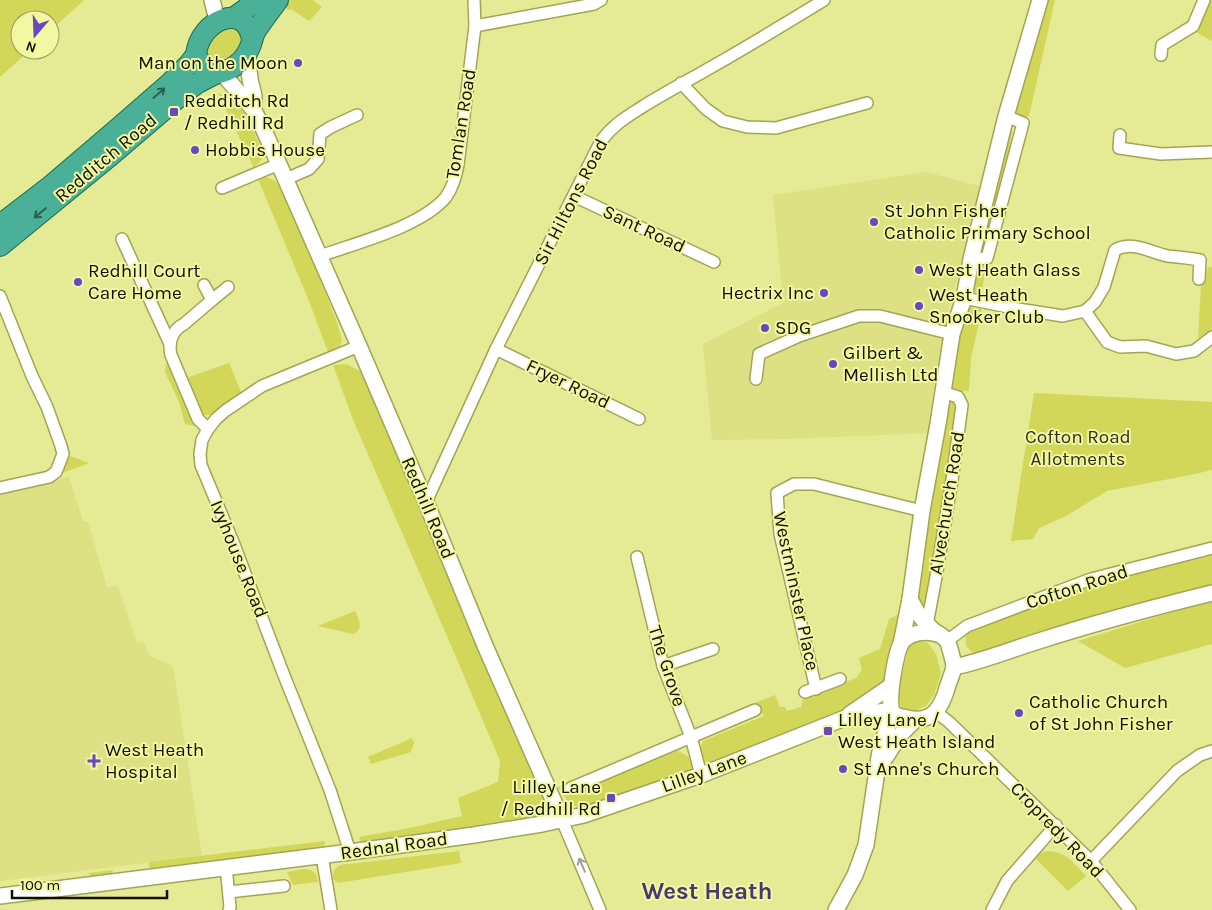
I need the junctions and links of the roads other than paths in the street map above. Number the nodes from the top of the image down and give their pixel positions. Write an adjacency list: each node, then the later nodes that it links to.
1 (212, 0): 9 (street)
2 (258, 0): 9 (highway)
3 (278, 0): 11 (highway)
4 (474, 0): 10 (street, Tomlan Road)
5 (601, 0): 10 (street)
6 (824, 0): 15 (street, Sir Hiltons Road)
7 (1040, 0): 36 (street, Alvechurch Road)
8 (1204, 0): 12 (street)
9 (227, 18): 11 (highway); 13 (highway)
10 (475, 26): 28 (street, Tomlan Road)
11 (250, 46): 14 (highway); 17 (street, Redhill Road)
12 (1158, 46)
13 (196, 55): 14 (highway); 25 (highway, Redditch Road, one-way to 13)
14 (218, 74): 17 (street, Redhill Road); 27 (highway, Redditch Road, one-way to 27)
15 (681, 84): 16 (street); 24 (street, Sir Hiltons Road)
16 (868, 103)
17 (253, 108): 21 (street, Redhill Road)
18 (357, 115): 22 (street)
19 (1120, 135): 20 (street)
20 (1212, 152)
21 (279, 164): 22 (street, Redhill Road); 23 (street)
22 (286, 179): 28 (street, Redhill Road)
23 (222, 188)
24 (574, 196): 31 (street, Sant Road); 43 (street, Sir Hiltons Road)
25 (0, 224)
26 (122, 239): 41 (street)
27 (0, 246)
28 (320, 256): 42 (street, Redhill Road)
29 (1200, 260): 30 (street); 32 (street); 38 (street)
30 (1212, 261)
31 (714, 262)
32 (1199, 279)
33 (204, 285): 37 (street)
34 (228, 287): 37 (street)
35 (0, 296): 48 (street)
36 (964, 298): 38 (street); 39 (street, Alvechurch Road)
37 (212, 300): 41 (street)
38 (1085, 310): 40 (street)
39 (952, 334): 44 (street); 45 (street, Alvechurch Road)
40 (1212, 337)
41 (170, 344): 47 (street)
42 (359, 346): 47 (street, Ivyhouse Road); 49 (street, Redhill Road)
43 (496, 349): 46 (street, Fryer Road); 49 (street, Sir Hiltons Road)
44 (756, 379)
45 (943, 392): 50 (street, Alvechurch Road); 55 (street, Alvechurch Road)
46 (639, 419)
47 (208, 429): 74 (street, Ivyhouse Road)
48 (0, 488)
49 (426, 502): 72 (street, Redhill Road)
50 (922, 511): 54 (street, Alvechurch Road); 60 (street, Westminster Place)
51 (1212, 548): 55 (street, Cofton Road)
52 (637, 557): 58 (street, The Grove)
53 (1212, 593): 59 (street, Cofton Road)
54 (910, 599): 55 (street); 56 (street, Alvechurch Road)
55 (937, 633): 56 (street); 59 (street)
56 (901, 644): 61 (street)
57 (713, 649): 58 (street)
58 (663, 666): 67 (street, The Grove)
59 (954, 667): 64 (street)
60 (840, 679)
61 (891, 686): 63 (street); 65 (street, Lilley Lane)
62 (755, 710): 67 (street, Lilley Lane)
63 (887, 712): 65 (street, Lilley Lane); 66 (street); 69 (street)
64 (936, 712): 66 (street); 73 (street, Cropredy Road)
65 (845, 718): 70 (street, Lilley Lane)
66 (915, 720): 69 (street)
67 (691, 737): 70 (street, The Grove); 71 (street, Lilley Lane)
68 (1212, 751): 76 (street)
69 (878, 770): 84 (street)
70 (701, 774): 72 (street, Lilley Lane)
71 (571, 788)
72 (562, 820): 74 (street, Rednal Road); 83 (street, Redhill Road, one-way to 72)
73 (1056, 825): 76 (street, Cropredy Road); 85 (street)
74 (350, 852): 75 (street, Rednal Road)
75 (322, 856): 77 (street, Rednal Road); 82 (street)
76 (1091, 861): 86 (street, Cropredy Road)
77 (226, 867): 79 (street); 80 (street, Rednal Road)
78 (284, 886): 79 (street)
79 (229, 892): 81 (street)
80 (0, 896)
81 (228, 910)
82 (331, 910)
83 (600, 910)
84 (836, 910)
85 (992, 910)
86 (1130, 910)

